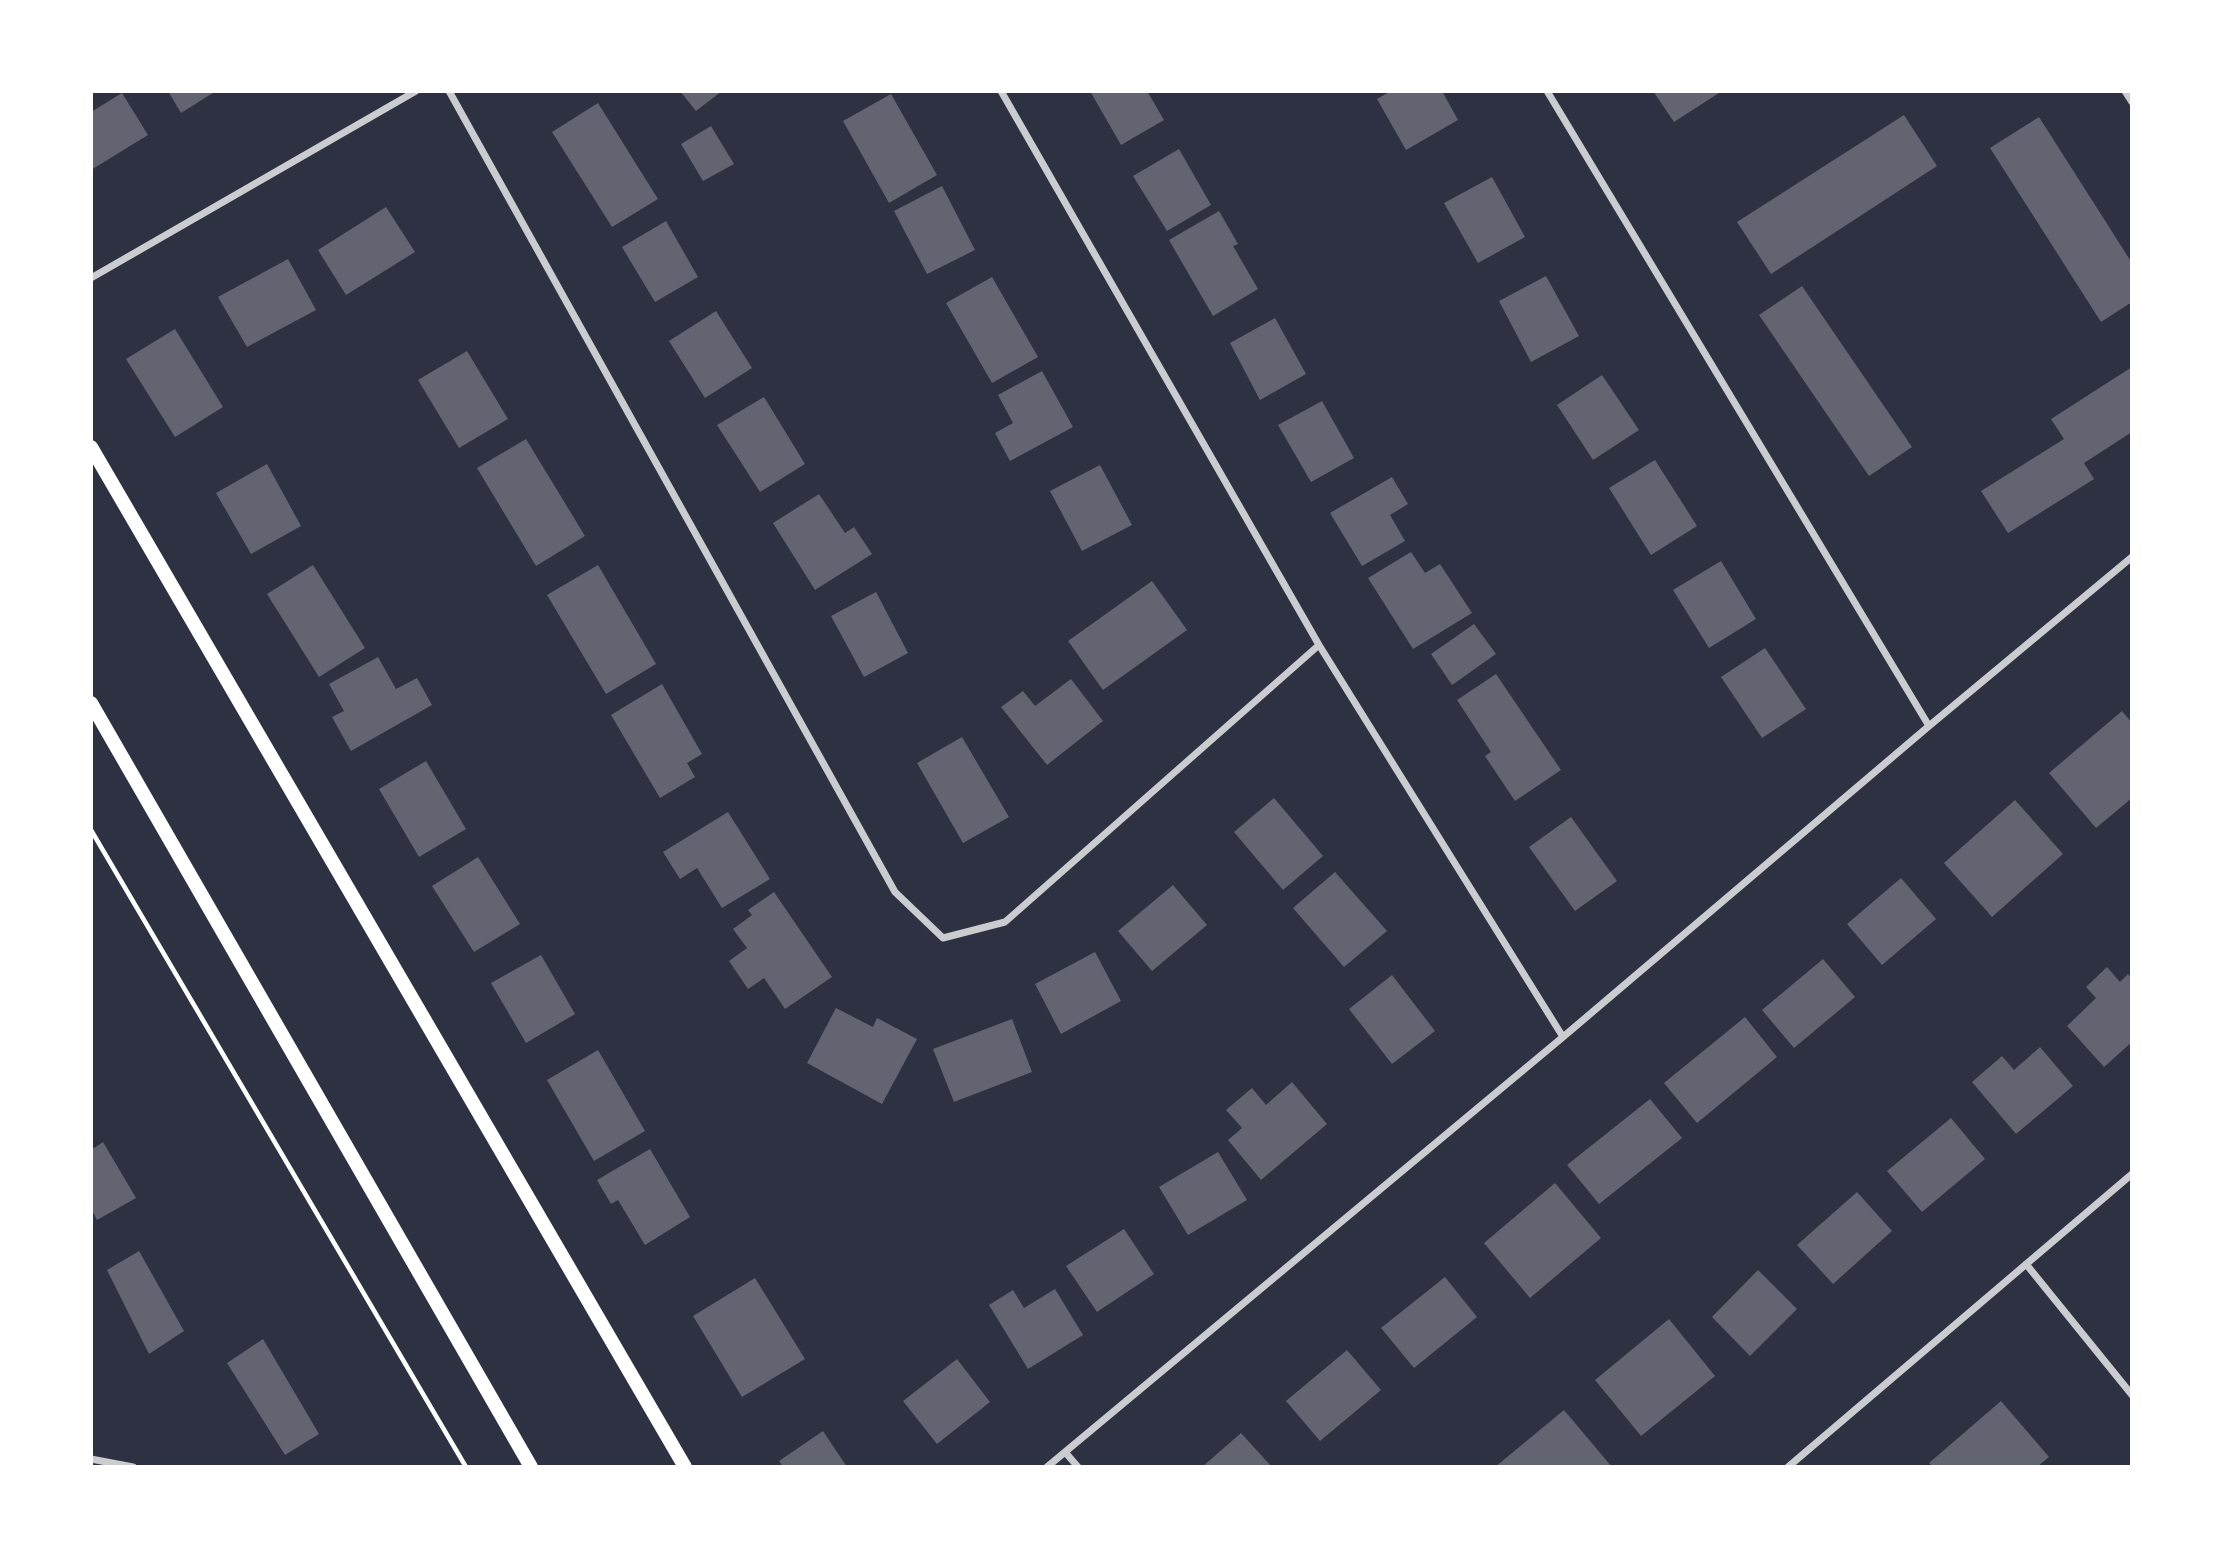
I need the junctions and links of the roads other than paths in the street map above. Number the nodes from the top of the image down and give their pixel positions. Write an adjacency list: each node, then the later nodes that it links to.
1 (416, 91): 7 (street)
2 (449, 91): 10 (street)
3 (1001, 91): 10 (street)
4 (1547, 91): 12 (street)
5 (2125, 91): 6 (street)
6 (2132, 102)
7 (91, 278)
8 (91, 447): 21 (main road)
9 (2132, 557): 12 (street)
10 (1319, 645): 13 (street)
11 (91, 703): 20 (main road)
12 (1929, 726): 13 (street)
13 (1563, 1037): 17 (street)
14 (2132, 1174): 15 (street)
15 (2026, 1264): 16 (street); 24 (street)
16 (2132, 1395)
17 (1065, 1452): 22 (street); 23 (street)
18 (91, 1459): 19 (street)
19 (133, 1467)
20 (531, 1467)
21 (685, 1467)
22 (1047, 1467)
23 (1077, 1467)
24 (1788, 1467)

